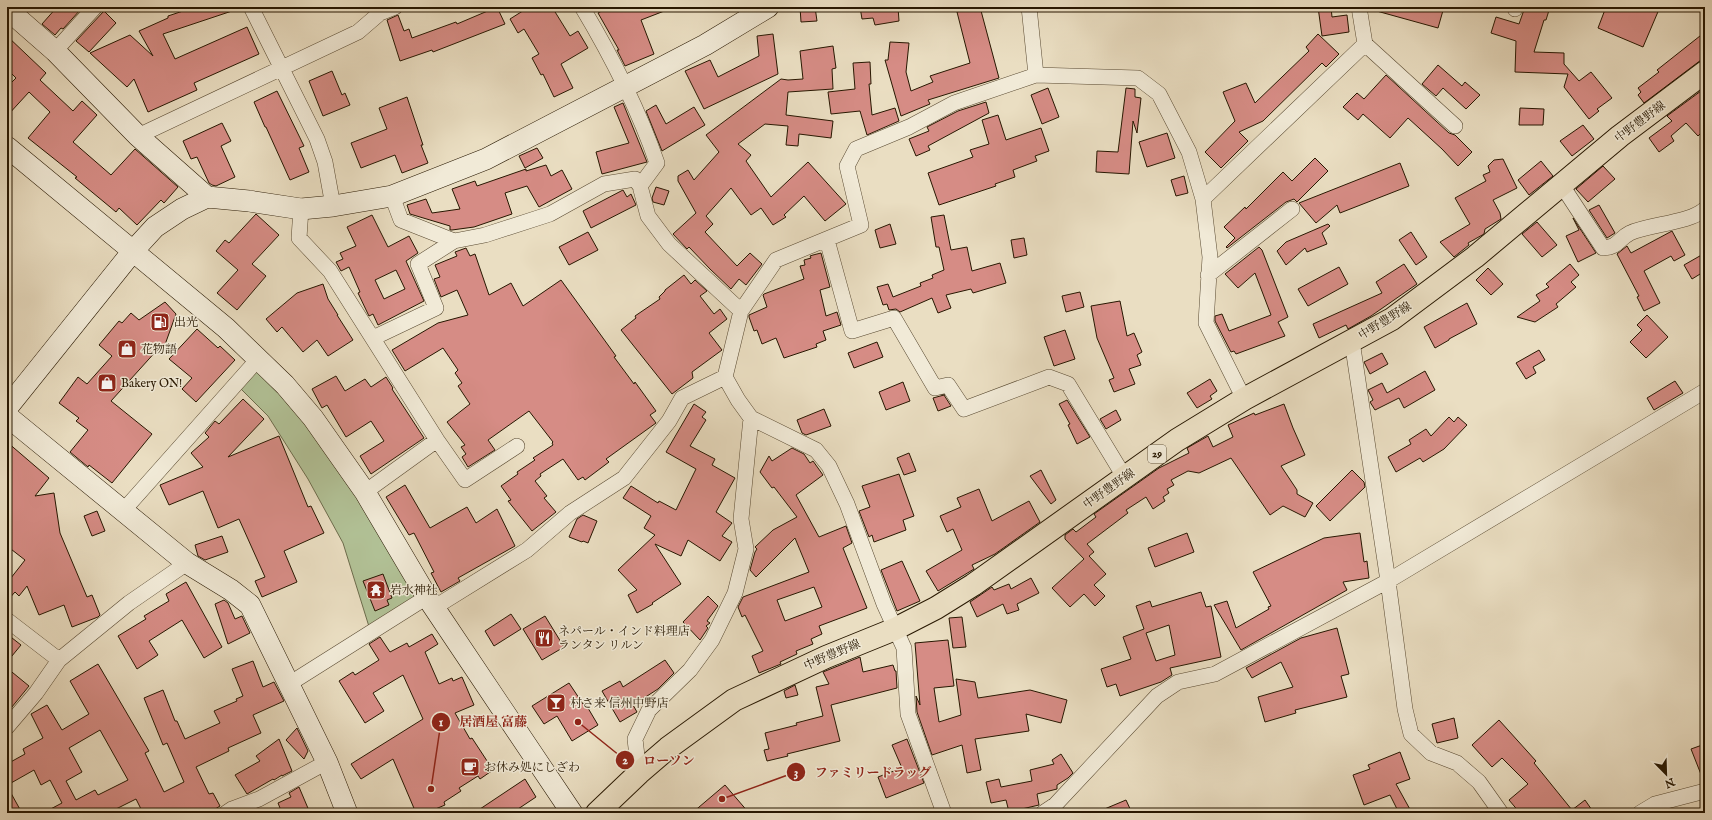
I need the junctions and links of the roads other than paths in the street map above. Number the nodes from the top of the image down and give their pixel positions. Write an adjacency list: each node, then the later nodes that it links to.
1 (95, 7): 10 (street)
2 (251, 7): 11 (street)
3 (395, 7): 11 (street)
4 (582, 7): 14 (street)
5 (768, 7): 14 (street)
6 (1029, 7): 13 (street)
7 (1359, 7): 9 (street)
8 (7, 9): 10 (street)
9 (1365, 44): 15 (street); 22 (street)
10 (55, 51): 16 (street)
11 (280, 68): 16 (street); 23 (street)
12 (1705, 72): 18 (main road, 中野豊野線 / 29)
13 (1036, 75): 22 (street); 27 (street)
14 (626, 86): 19 (street); 20 (street)
15 (1455, 126)
16 (138, 136): 21 (street)
17 (7, 147): 29 (street)
18 (1561, 184): 26 (street); 33 (main road, 中野豊野線 / 29)
19 (640, 186): 28 (street); 31 (street)
20 (392, 196): 23 (street); 28 (street)
21 (207, 197): 24 (street); 29 (street)
22 (1204, 199): 30 (street)
23 (333, 206): 24 (street)
24 (300, 209): 32 (street)
25 (1292, 209): 30 (street)
26 (1705, 209)
27 (827, 240): 31 (street); 43 (street)
28 (454, 241): 32 (street)
29 (133, 251): 34 (street); 38 (street)
30 (1208, 275): 37 (street)
31 (741, 311): 35 (street)
32 (373, 338): 41 (street)
33 (1352, 341): 37 (main road, 中野豊野線 / 29); 47 (street)
34 (259, 358): 44 (street); 45 (street)
35 (725, 377): 40 (street); 48 (street)
36 (1705, 391): 47 (street)
37 (1244, 398): 43 (main road, 中野豊野線 / 29)
38 (7, 408)
39 (7, 416): 45 (street)
40 (751, 418): 50 (street); 55 (street)
41 (437, 440): 42 (street); 44 (street)
42 (517, 446)
43 (1125, 478): 50 (main road, 中野豊野線 / 29)
44 (365, 492): 48 (street)
45 (123, 511): 46 (street)
46 (187, 563): 51 (street); 52 (street)
47 (1388, 581): 57 (street); 63 (street)
48 (431, 602): 52 (street); 60 (street)
49 (7, 620): 51 (street)
50 (895, 628): 55 (main road, 中野豊野線 / 29); 62 (street)
51 (59, 660): 53 (street)
52 (289, 684): 54 (street)
53 (7, 727)
54 (327, 762): 58 (street); 59 (street)
55 (639, 773): 61 (main road, 中野豊野線 / 29)
56 (1705, 791): 64 (street)
57 (1053, 810)
58 (226, 813)
59 (347, 813)
60 (572, 813)
61 (597, 813)
62 (944, 813)
63 (1500, 813)
64 (1640, 813)

